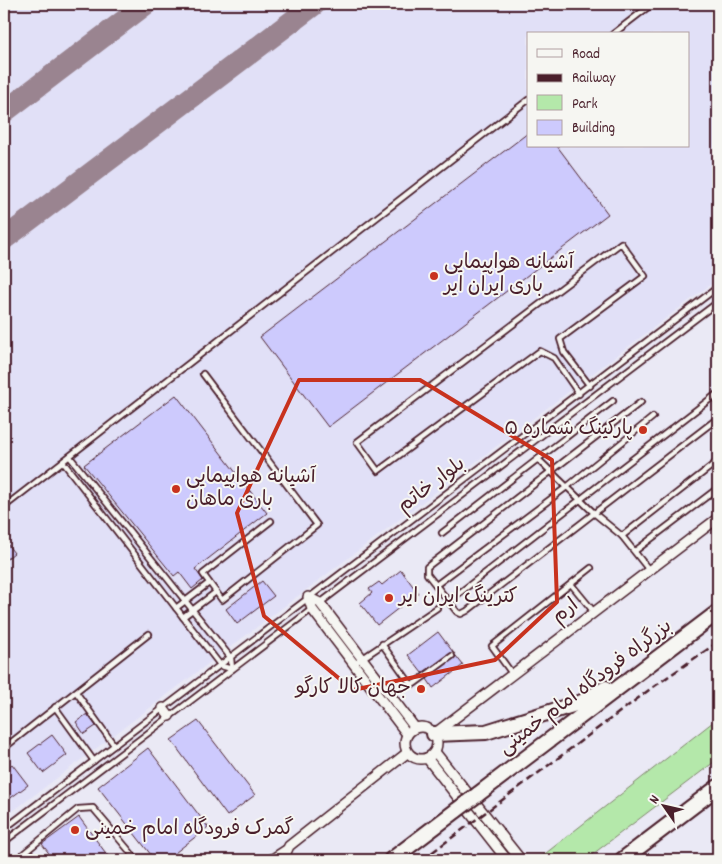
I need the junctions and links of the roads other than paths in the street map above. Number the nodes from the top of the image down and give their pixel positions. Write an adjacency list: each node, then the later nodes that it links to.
1 (652, 4): 2 (lane)
2 (616, 32)
3 (527, 101): 14 (lane)
4 (718, 287): 7 (lane, بلوار خاتم)
5 (718, 302): 38 (lane, بلوار خاتم)
6 (203, 374): 34 (lane)
7 (590, 386): 9 (lane, بلوار خاتم); 9 (lane)
8 (718, 393): 21 (lane)
9 (579, 394): 35 (lane, بلوار خاتم)
10 (613, 402): 15 (lane)
11 (641, 402): 18 (lane)
12 (653, 417): 19 (lane)
13 (718, 418): 23 (lane)
14 (70, 457): 17 (lane); 36 (lane)
15 (538, 459): 18 (lane); 26 (lane)
16 (718, 461): 27 (lane)
17 (63, 462): 22 (lane); 39 (lane)
18 (553, 471): 19 (lane); 32 (lane)
19 (568, 486): 21 (lane); 32 (lane)
20 (718, 488): 28 (lane)
21 (580, 498): 23 (lane); 37 (lane)
22 (4, 507)
23 (595, 514): 27 (lane); 37 (lane)
24 (718, 518): 30 (street, ارم)
25 (271, 521): 31 (lane)
26 (442, 533)
27 (622, 536): 28 (lane)
28 (635, 550): 30 (lane)
29 (591, 568): 33 (lane)
30 (648, 570): 42 (street, ارم)
31 (209, 583): 34 (lane); 36 (lane)
32 (436, 584): 37 (lane)
33 (571, 584): 42 (lane); 54 (lane)
34 (216, 592): 41 (lane)
35 (308, 597): 38 (street); 48 (lane, بلوار خاتم)
36 (184, 601): 39 (lane); 41 (lane)
37 (449, 601)
38 (316, 606): 49 (street); 51 (street); 53 (lane, بلوار خاتم)
39 (176, 608): 44 (lane)
40 (437, 608): 46 (lane)
41 (192, 611): 44 (lane); 48 (lane)
42 (594, 612): 54 (street, ارم)
43 (718, 612): 50 (highway, بزرگراه فرودگاه امام خمینی)
44 (183, 617): 52 (lane)
45 (149, 634): 55 (lane)
46 (382, 644): 47 (lane); 49 (lane)
47 (452, 656)
48 (231, 658): 52 (lane, بلوار خاتم); 53 (lane)
49 (362, 658): 51 (lane); 59 (street)
50 (656, 659): 61 (highway); 79 (highway, بزرگراه فرودگاه امام خمینی, bridge)
51 (354, 664): 60 (street)
52 (220, 666): 53 (lane); 57 (lane, بلوار خاتم)
53 (232, 669): 58 (lane, بلوار خاتم)
54 (513, 675): 61 (street, ارم)
55 (76, 692): 56 (lane); 62 (lane)
56 (55, 708): 63 (lane); 68 (lane)
57 (163, 708): 58 (street); 62 (lane, بلوار خاتم)
58 (169, 716): 69 (lane, بلوار خاتم)
59 (415, 728): 60 (street); 61 (street)
60 (407, 734): 65 (street)
61 (434, 734): 64 (street)
62 (114, 745): 66 (lane, بلوار خاتم)
63 (4, 748)
64 (435, 752): 67 (street); 81 (street)
65 (407, 753): 67 (street); 73 (street)
66 (104, 754): 68 (lane, بلوار خاتم); 69 (lane)
67 (427, 758): 74 (street)
68 (94, 761): 71 (lane, بلوار خاتم)
69 (109, 762): 72 (lane, بلوار خاتم)
70 (718, 787): 82 (highway)
71 (4, 829)
72 (4, 842)
73 (289, 846): 77 (lane); 78 (street)
74 (500, 856): 80 (street)
75 (20, 860): 76 (lane)
76 (137, 860)
77 (268, 860)
78 (283, 860)
79 (392, 860)
80 (506, 860)
81 (521, 860)
82 (622, 860)

